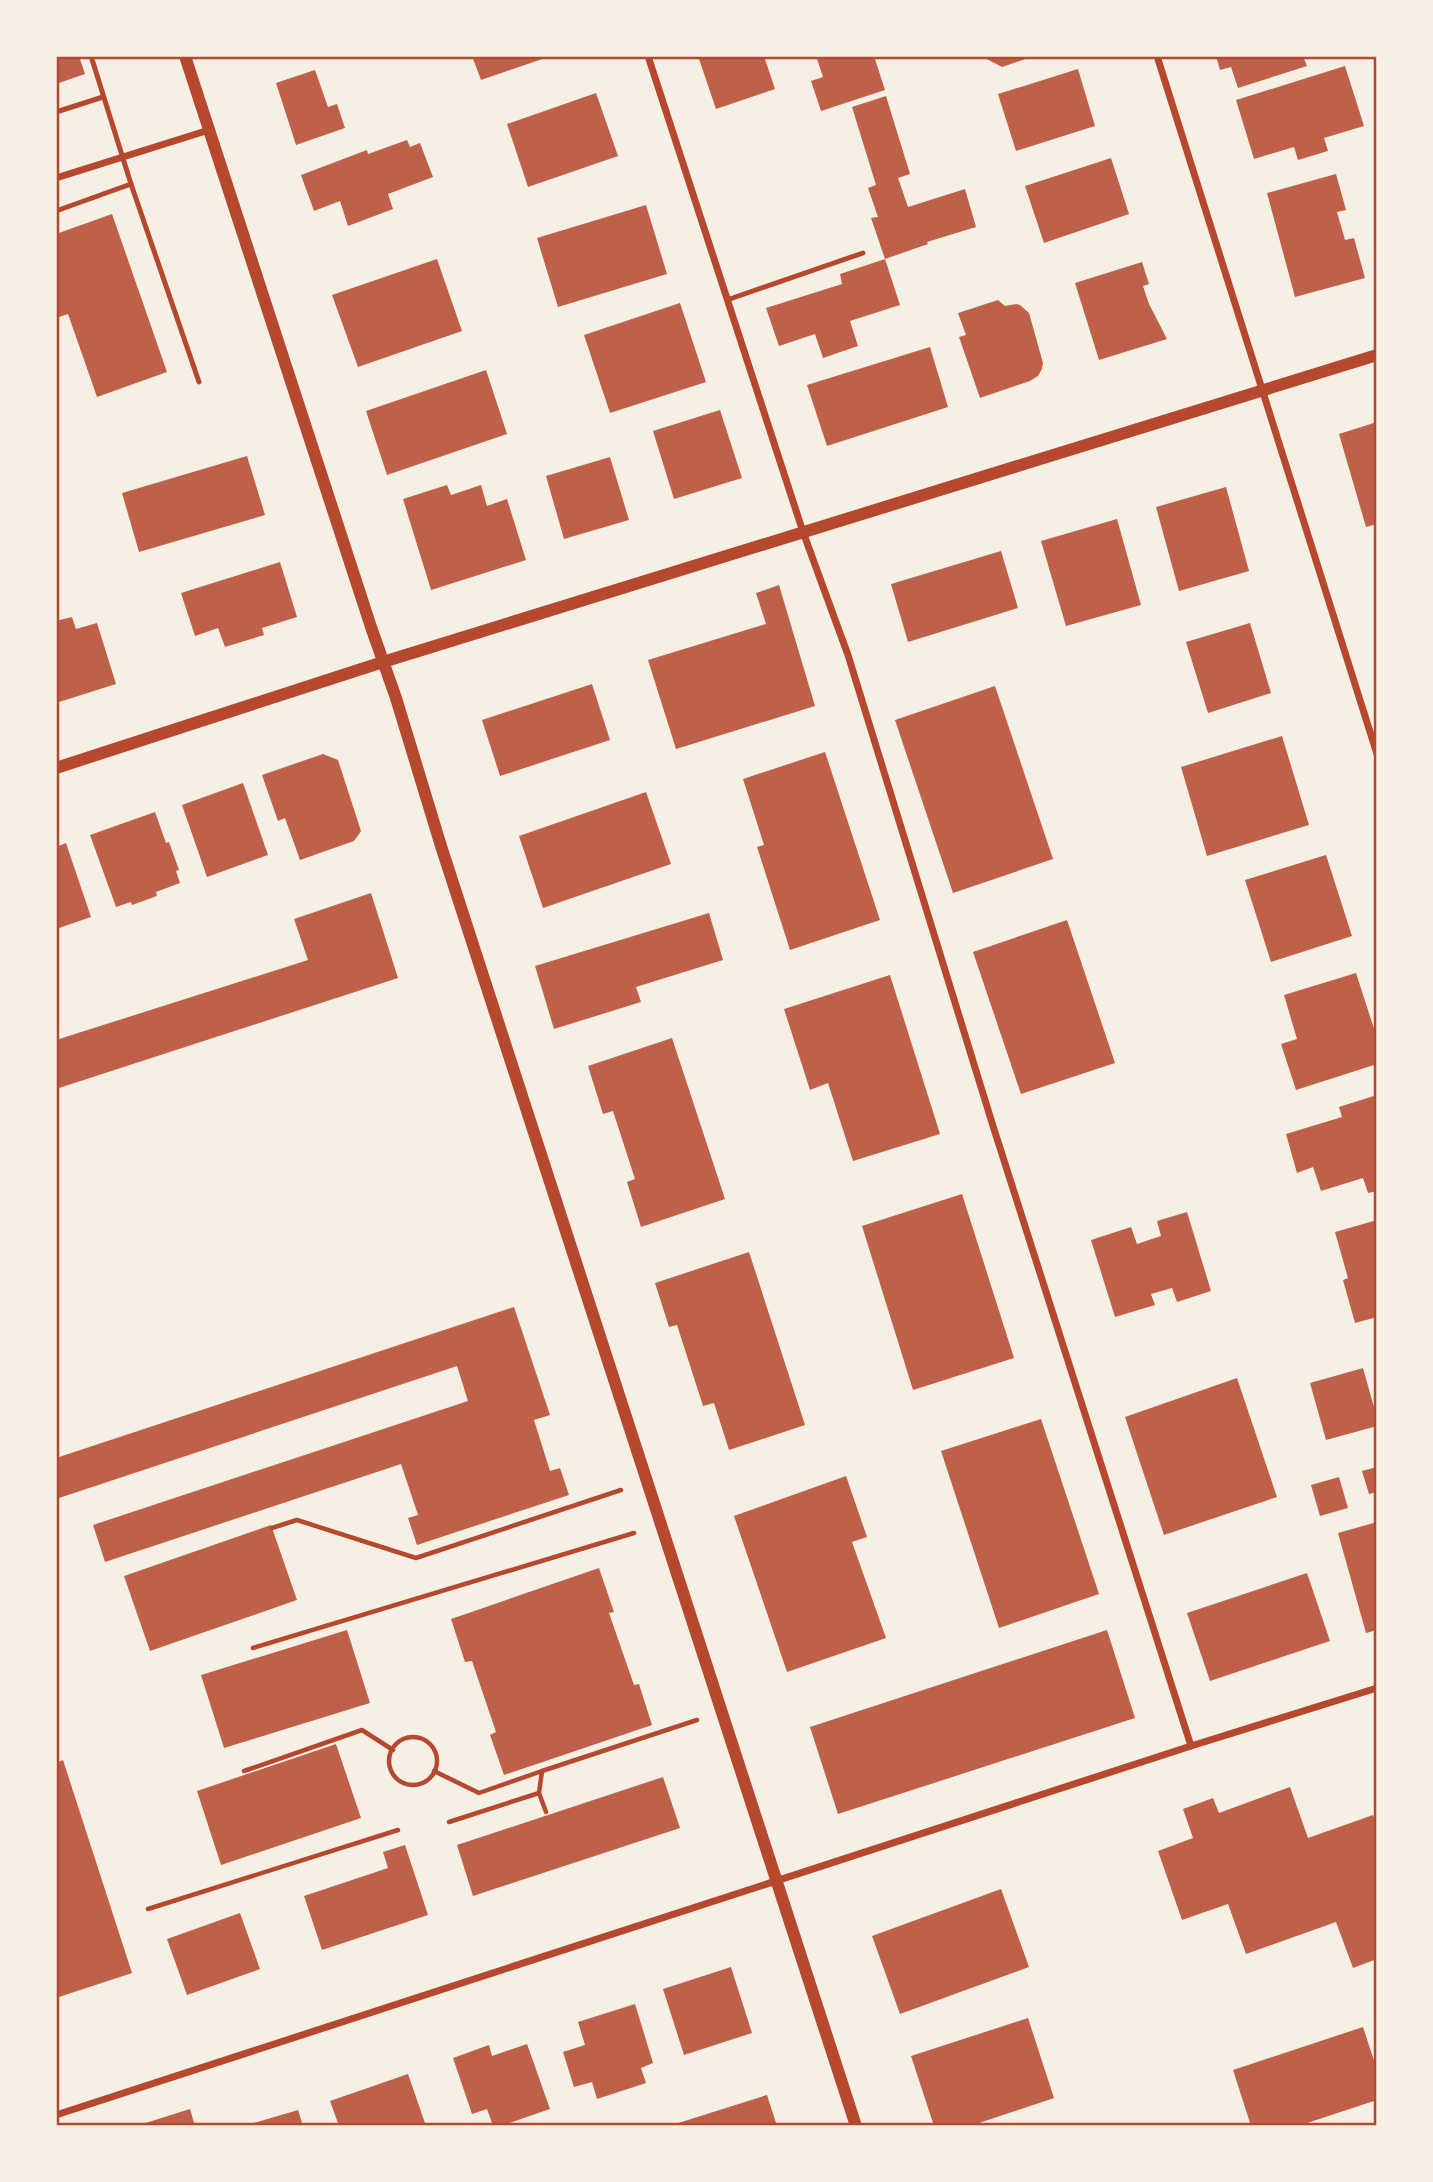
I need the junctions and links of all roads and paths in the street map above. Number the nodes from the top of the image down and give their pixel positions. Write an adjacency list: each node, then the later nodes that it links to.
1 (91, 56): 5 (lane)
2 (185, 56): 7 (street)
3 (648, 56): 13 (street)
4 (1157, 56): 16 (street)
5 (103, 97): 6 (lane); 8 (lane)
6 (56, 112)
7 (209, 131): 8 (street); 18 (street)
8 (123, 157): 9 (street); 10 (lane)
9 (56, 178)
10 (131, 184): 11 (lane); 15 (lane)
11 (56, 211)
12 (863, 253): 13 (lane)
13 (727, 300): 17 (street)
14 (1377, 355): 16 (street)
15 (199, 382)
16 (1261, 391): 17 (street); 19 (street)
17 (803, 532): 18 (street); 27 (street)
18 (383, 662): 20 (street); 21 (street)
19 (1377, 754)
20 (56, 768)
21 (647, 1481): 22 (street); 23 (path)
22 (661, 1524): 24 (path); 26 (street)
23 (272, 1528)
24 (253, 1648)
25 (1377, 1688): 27 (street)
26 (722, 1711): 31 (path); 36 (street)
27 (1191, 1746): 36 (street)
28 (393, 1749): 29 (path); 30 (path); 30 (path)
29 (244, 1771)
30 (434, 1771): 31 (path)
31 (542, 1771): 32 (path)
32 (539, 1793): 33 (path); 34 (path)
33 (546, 1812)
34 (449, 1822)
35 (398, 1830): 37 (path)
36 (777, 1881): 38 (street); 39 (street)
37 (148, 1909)
38 (56, 2115)
39 (856, 2126)

